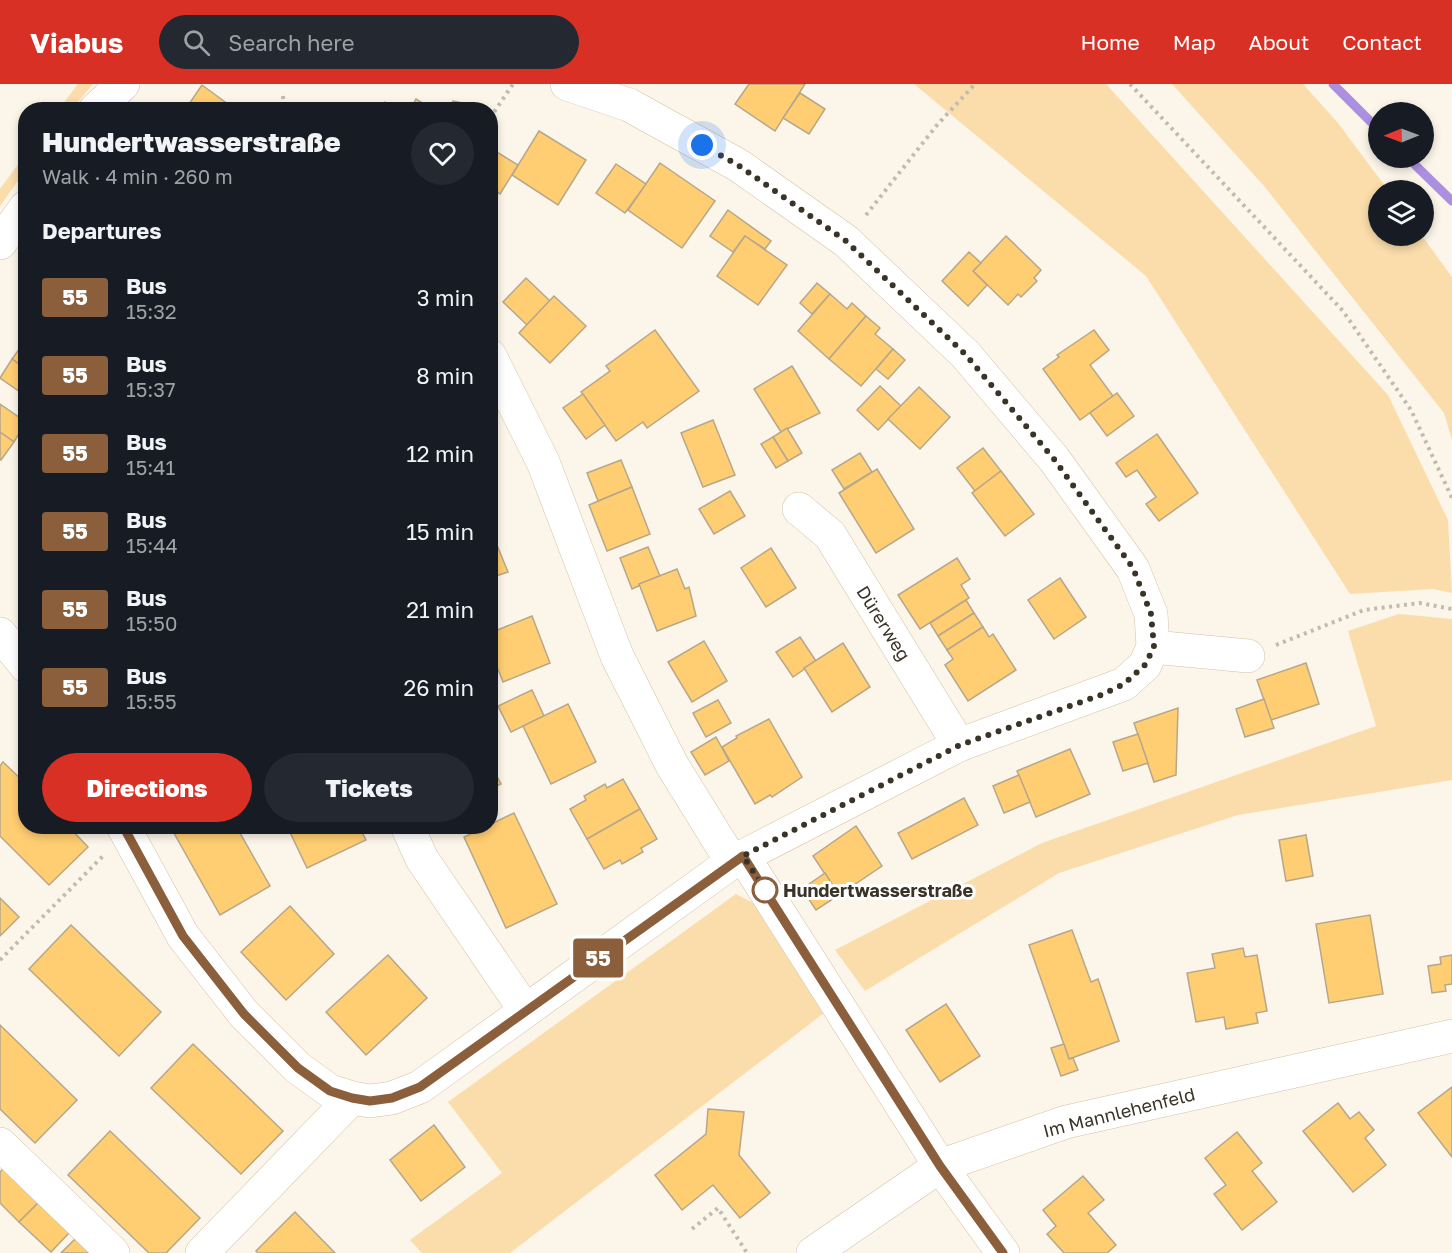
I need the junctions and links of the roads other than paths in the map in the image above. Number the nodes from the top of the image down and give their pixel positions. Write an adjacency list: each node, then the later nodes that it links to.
1 (123, 84): 3 (street)
2 (567, 84): 9 (street)
3 (104, 102)
4 (18, 218): 5 (street)
5 (0, 243)
6 (498, 372): 15 (street)
7 (799, 509): 12 (street, Dürerweg)
8 (0, 634): 10 (street)
9 (1154, 647): 11 (street); 12 (street)
10 (18, 656)
11 (1248, 656)
12 (960, 745): 15 (street)
13 (126, 834): 18 (street)
14 (411, 834): 16 (street)
15 (738, 859): 16 (street); 20 (street)
16 (525, 1010): 18 (street)
17 (1452, 1036): 20 (street, Im Mannlehenfeld)
18 (352, 1098): 22 (street)
19 (0, 1144): 21 (street)
20 (940, 1166): 23 (street, Im Mannlehenfeld); 24 (street)
21 (113, 1253)
22 (202, 1253)
23 (813, 1253)
24 (1003, 1253)

